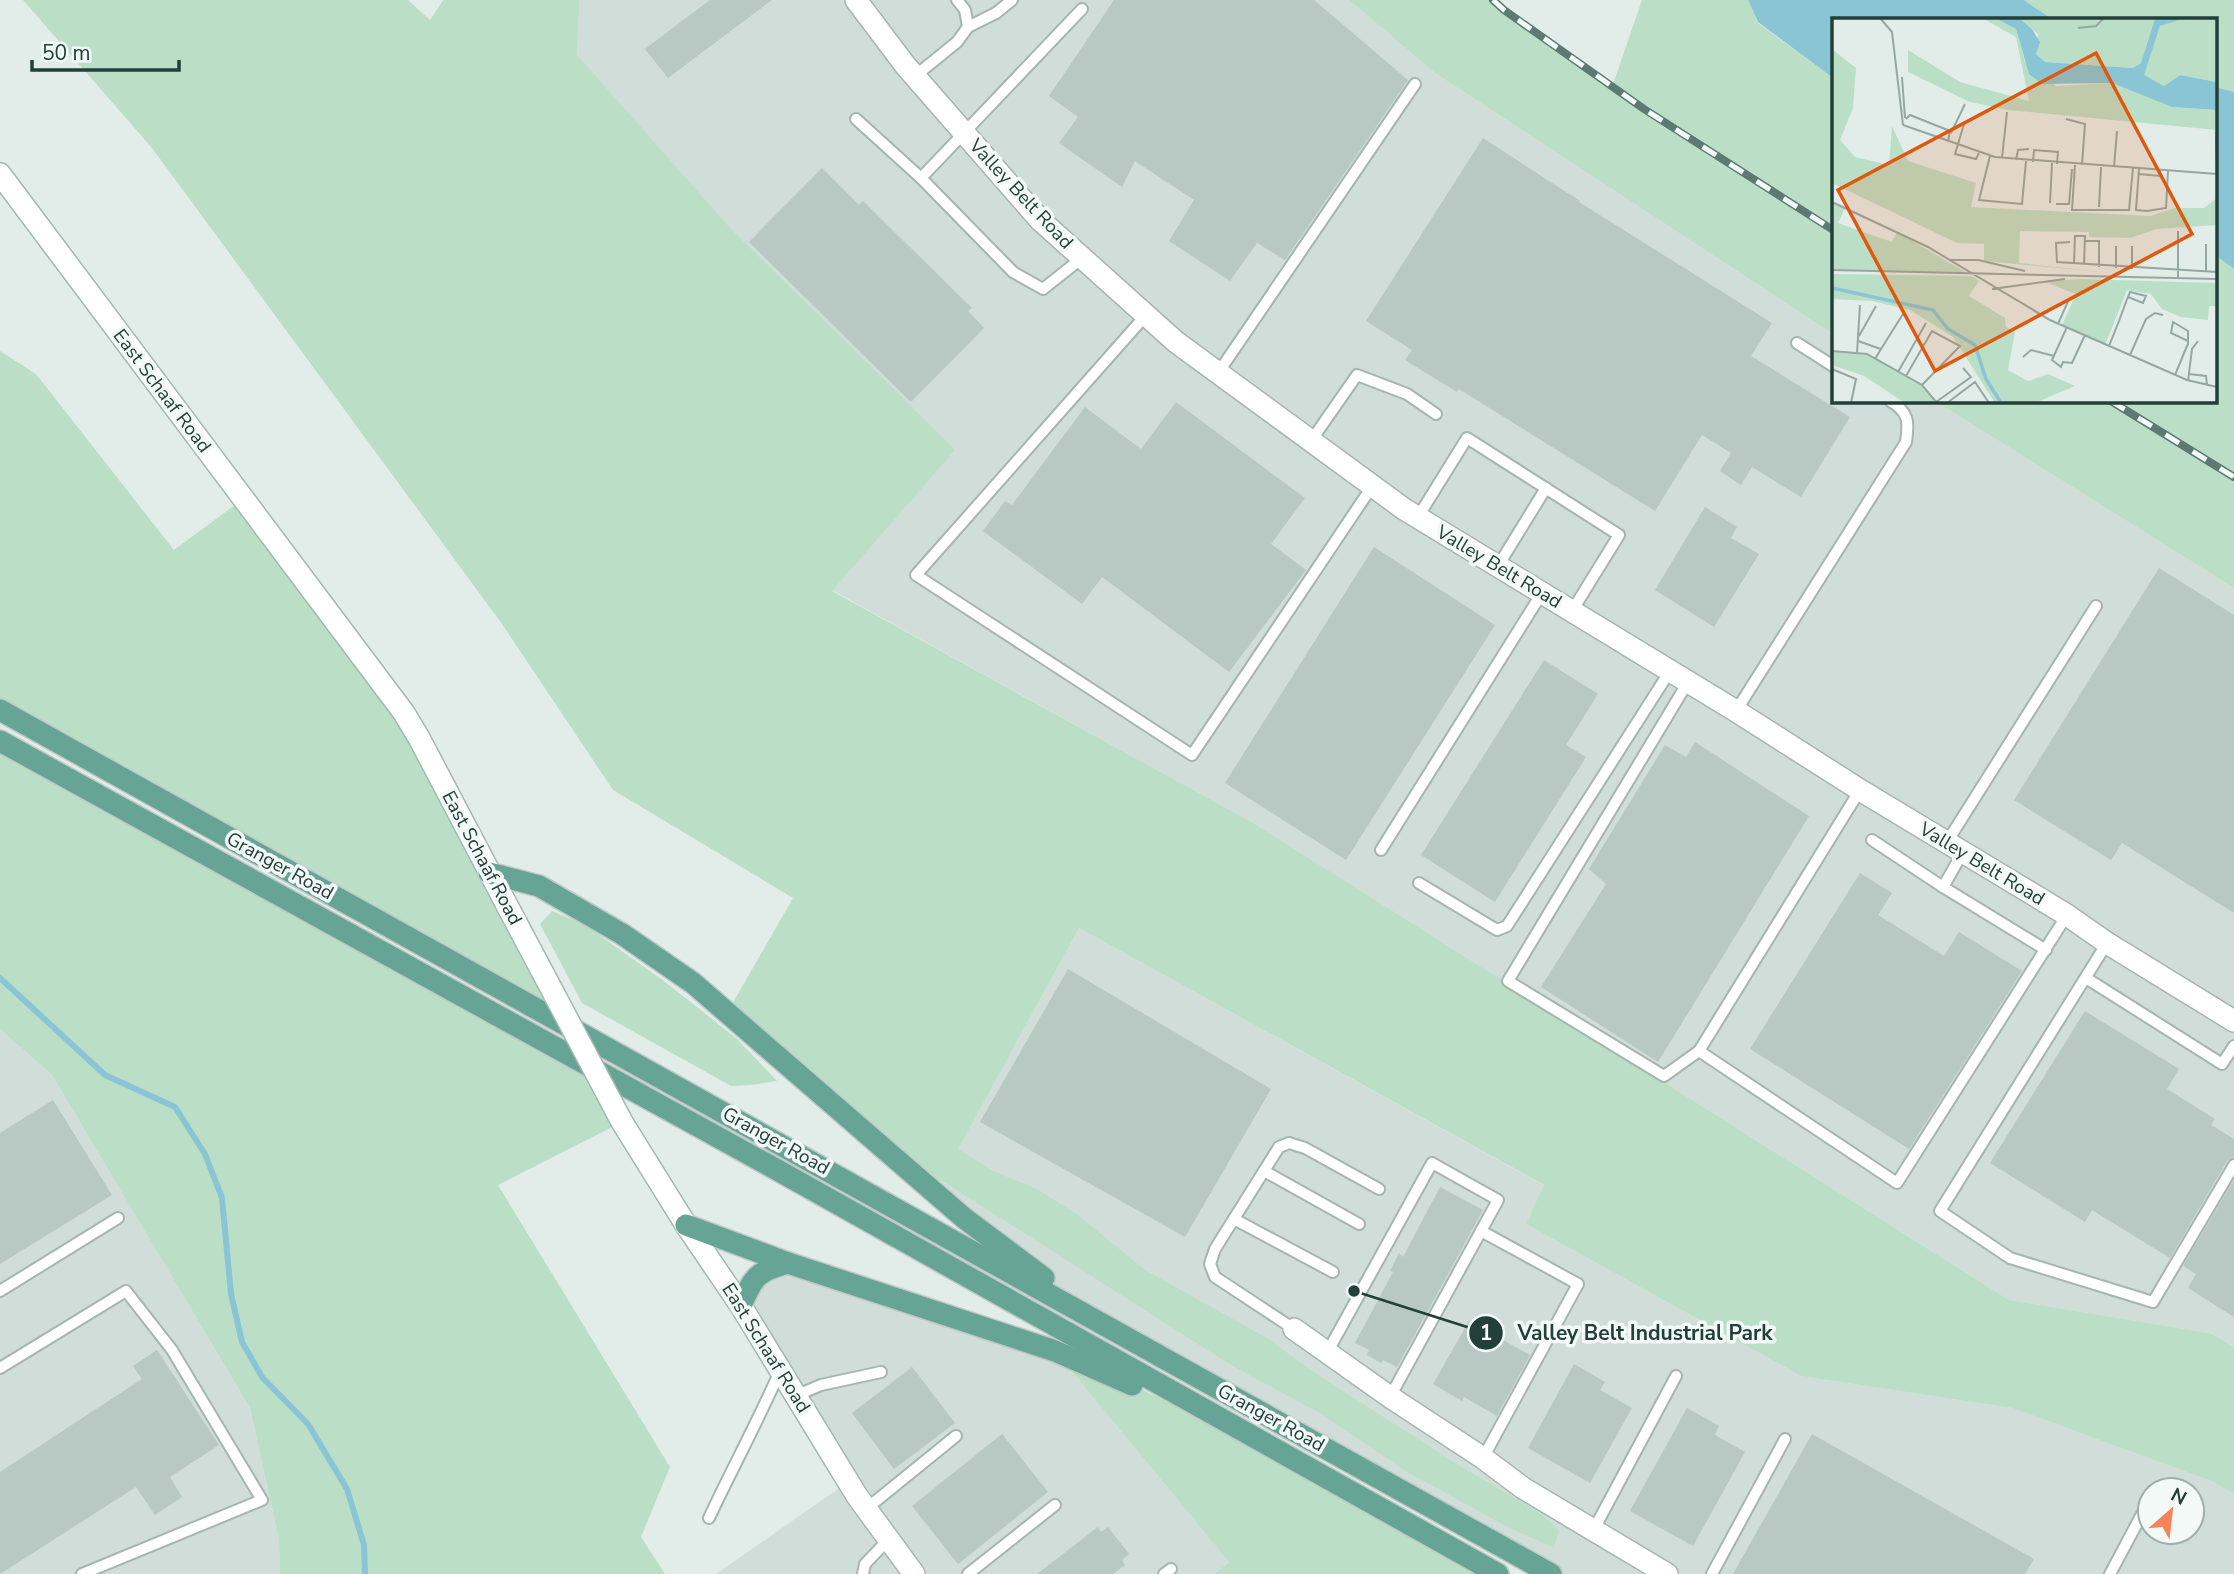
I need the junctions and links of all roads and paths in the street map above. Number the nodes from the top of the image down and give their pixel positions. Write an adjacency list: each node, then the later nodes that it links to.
1 (856, 0): 6 (street, Valley Belt Road)
2 (957, 0): 5 (lane)
3 (1012, 0): 5 (lane)
4 (1082, 9): 9 (lane)
5 (968, 27): 6 (lane)
6 (915, 76): 9 (street, Valley Belt Road)
7 (1415, 84): 16 (lane)
8 (856, 119): 11 (lane)
9 (964, 132): 11 (lane); 12 (street, Valley Belt Road)
10 (0, 174): 36 (street, East Schaaf Road)
11 (921, 178): 12 (lane)
12 (1082, 258): 13 (street, Valley Belt Road)
13 (1146, 315): 16 (street, Valley Belt Road); 20 (lane)
14 (1797, 344): 15 (lane)
15 (1832, 365)
16 (1219, 373): 19 (street, Valley Belt Road)
17 (1892, 402): 30 (lane)
18 (1436, 414): 19 (lane)
19 (1311, 441): 20 (street, Valley Belt Road)
20 (1373, 485): 22 (street, Valley Belt Road)
21 (1546, 488): 22 (lane); 23 (lane); 26 (lane)
22 (1418, 517): 23 (street, Valley Belt Road)
23 (1498, 566): 24 (street, Valley Belt Road)
24 (1542, 593): 26 (street, Valley Belt Road); 35 (lane)
25 (2096, 606): 34 (lane)
26 (1572, 611): 27 (street, Valley Belt Road)
27 (1670, 671): 28 (street, Valley Belt Road); 37 (lane)
28 (1688, 682): 30 (street, Valley Belt Road); 45 (lane)
29 (0, 710): 59 (main road, Granger Road)
30 (1736, 711): 32 (street, Valley Belt Road)
31 (0, 741): 70 (main road, Granger Road)
32 (1860, 790): 34 (street, Valley Belt Road); 45 (lane)
33 (1872, 841): 38 (lane)
34 (1955, 847): 38 (lane); 39 (street, Valley Belt Road)
35 (1381, 850)
36 (489, 873): 52 (street, East Schaaf Road, bridge); 59 (main road)
37 (1419, 883)
38 (1943, 887): 41 (lane)
39 (2067, 915): 40 (street, Valley Belt Road); 41 (lane)
40 (2107, 943): 42 (lane); 43 (street, Valley Belt Road)
41 (2046, 950): 45 (lane)
42 (2086, 978): 44 (lane); 46 (lane)
43 (2234, 1021)
44 (2234, 1046)
45 (1699, 1051)
46 (2234, 1165)
47 (1264, 1171): 48 (lane); 50 (lane); 51 (lane)
48 (1379, 1189)
49 (118, 1219): 56 (lane)
50 (1234, 1219): 55 (lane); 58 (lane)
51 (1359, 1224)
52 (686, 1225): 54 (main road); 57 (street, East Schaaf Road)
53 (1481, 1231): 60 (lane); 66 (lane); 69 (lane)
54 (788, 1263): 57 (main road); 70 (main road)
55 (1333, 1272)
56 (0, 1291)
57 (741, 1306): 62 (street, East Schaaf Road)
58 (1294, 1329): 60 (street)
59 (1125, 1337): 82 (main road, Granger Road)
60 (1328, 1351): 66 (street)
61 (0, 1368): 77 (lane)
62 (780, 1371): 65 (street, East Schaaf Road); 73 (lane)
63 (881, 1372): 65 (lane)
64 (1676, 1377): 75 (lane)
65 (795, 1396): 72 (street, East Schaaf Road)
66 (1390, 1397): 69 (street)
67 (956, 1436): 72 (lane)
68 (1785, 1440): 84 (lane)
69 (1483, 1458): 75 (street)
70 (1311, 1471): 81 (main road, Granger Road)
71 (1055, 1505): 80 (lane)
72 (866, 1508): 76 (street, East Schaaf Road)
73 (709, 1518)
74 (2136, 1525): 85 (lane)
75 (1593, 1531): 83 (street)
76 (889, 1539): 78 (lane); 79 (street, East Schaaf Road)
77 (82, 1574)
78 (863, 1574)
79 (914, 1574)
80 (968, 1574)
81 (1498, 1574)
82 (1551, 1574)
83 (1667, 1574)
84 (1712, 1574)
85 (2110, 1574)

